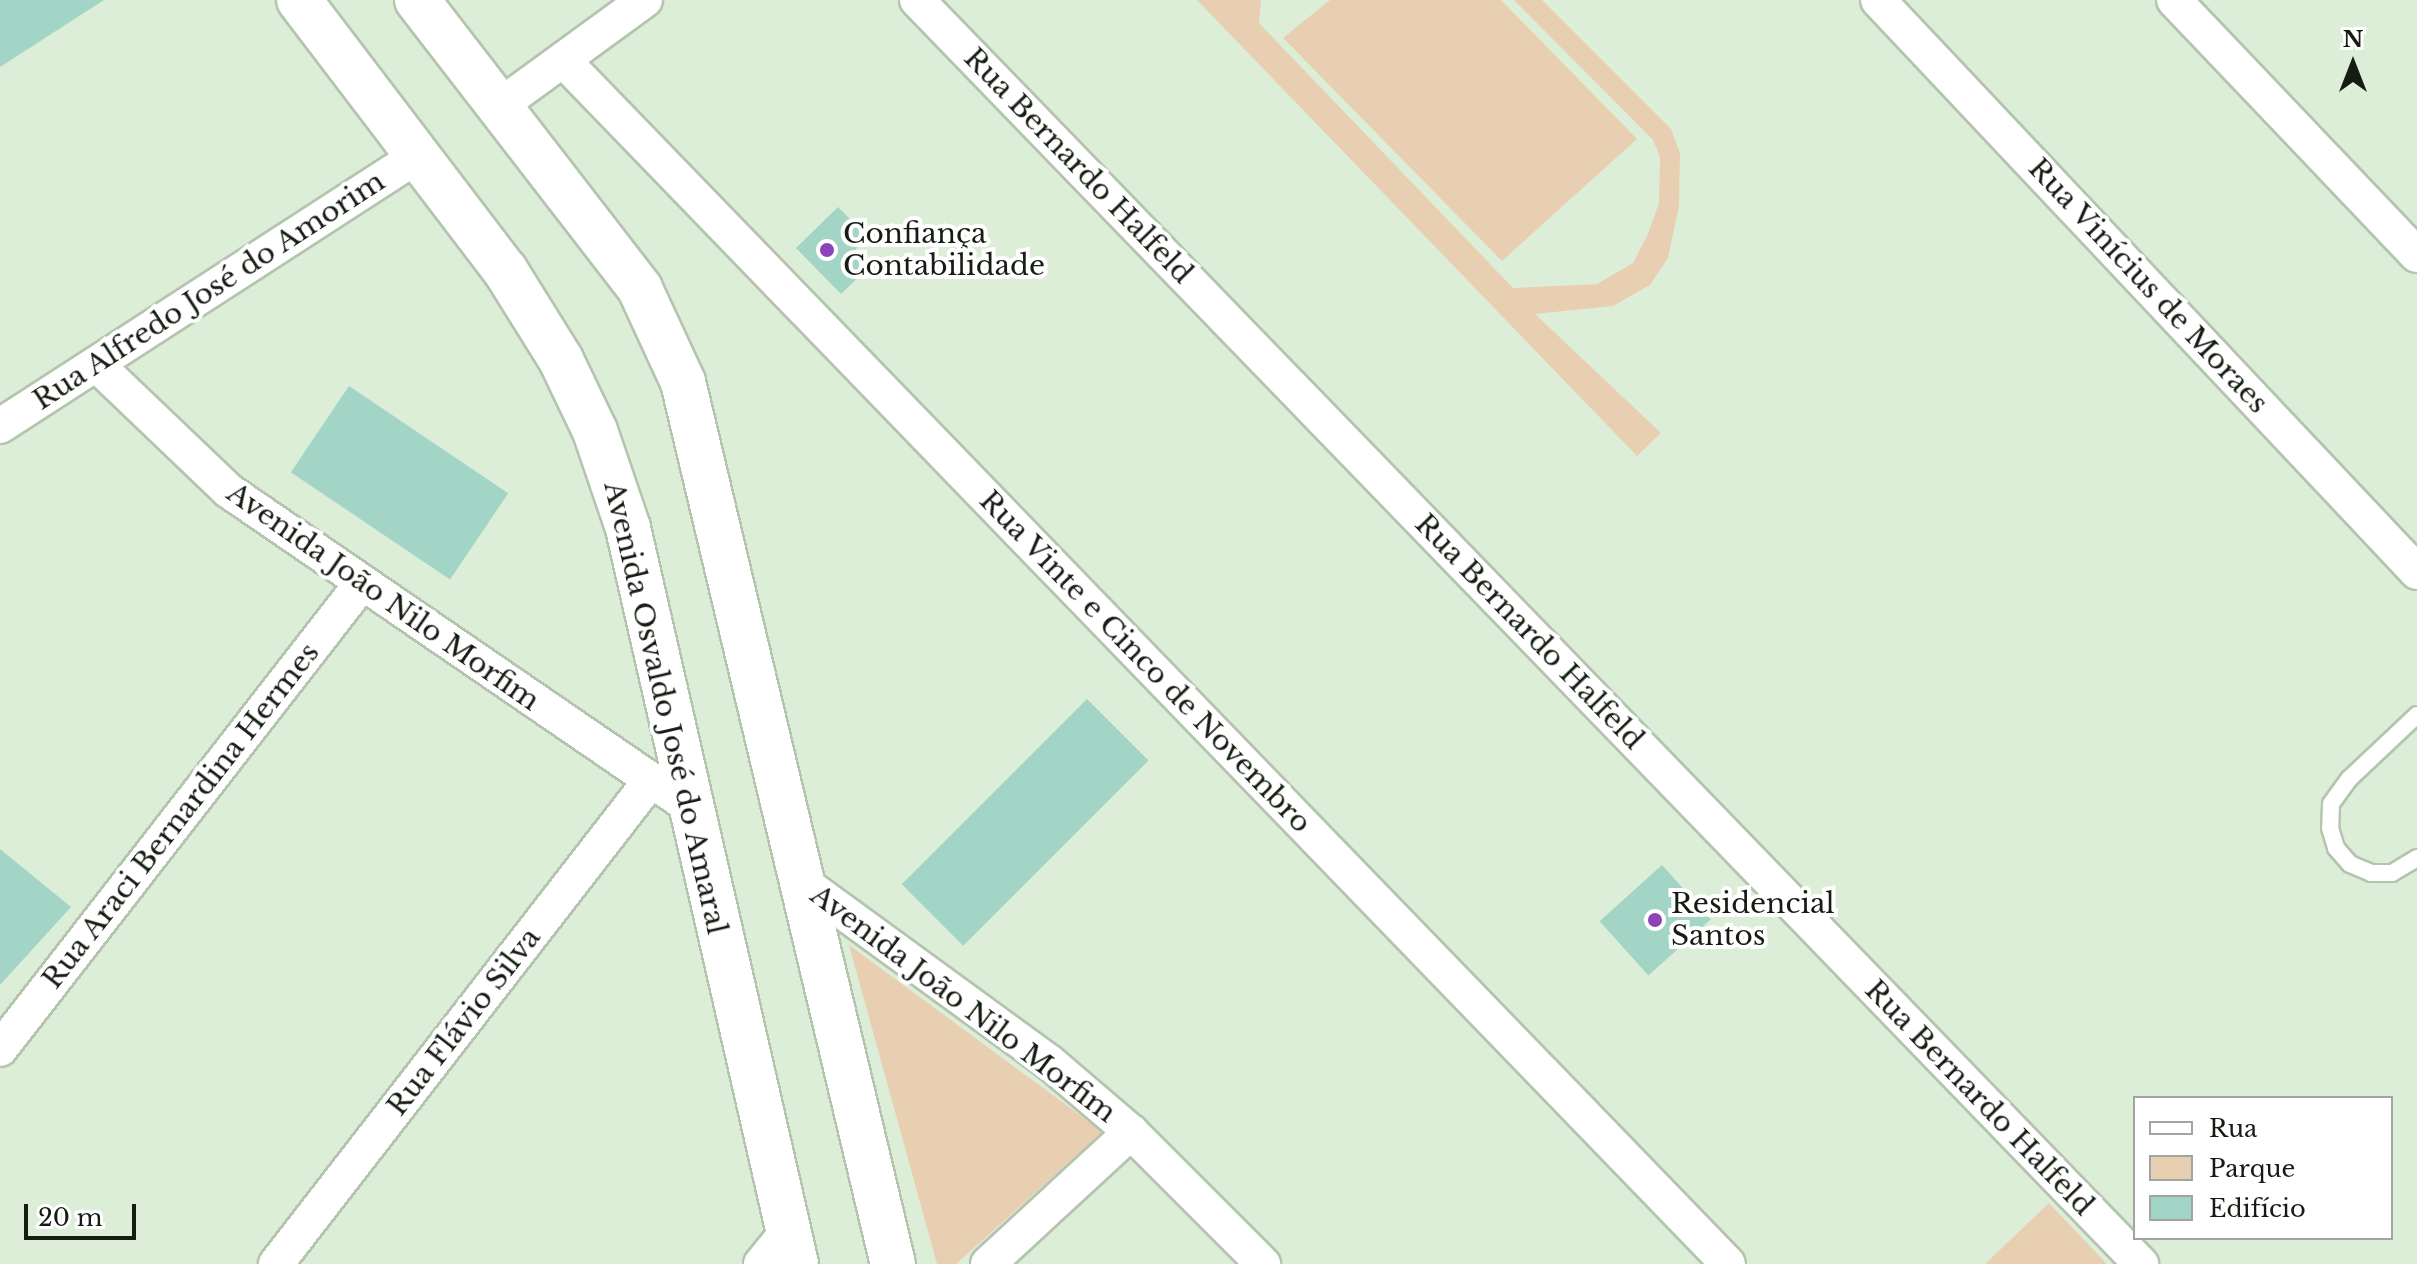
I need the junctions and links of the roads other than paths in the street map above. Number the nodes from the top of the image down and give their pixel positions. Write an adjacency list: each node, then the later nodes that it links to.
1 (299, 0): 9 (main road, Avenida Osvaldo José do Amaral)
2 (417, 0): 8 (main road)
3 (645, 0): 7 (street)
4 (917, 0): 28 (street, Rua Bernardo Halfeld)
5 (1878, 0): 13 (street, Rua Vinícius de Moraes)
6 (2174, 0): 10 (street)
7 (563, 60): 8 (street); 27 (street, Rua Vinte e Cinco de Novembro)
8 (498, 107): 19 (main road)
9 (417, 156): 11 (street, Rua Alfredo José do Amorim); 17 (main road, Avenida Osvaldo José do Amaral)
10 (2417, 255)
11 (96, 364): 12 (street, Rua Alfredo José do Amorim); 14 (street, Avenida João Nilo Morfim)
12 (0, 426)
13 (2417, 572)
14 (362, 583): 16 (street, Avenida João Nilo Morfim); 20 (street, Rua Araci Bernardina Hermes)
15 (2417, 715): 18 (lane)
16 (651, 780): 17 (street, Avenida João Nilo Morfim); 23 (street, Rua Flávio Silva)
17 (689, 806): 22 (main road, Avenida Osvaldo José do Amaral)
18 (2417, 858)
19 (798, 879): 21 (street, Avenida João Nilo Morfim); 24 (main road)
20 (0, 1049)
21 (1131, 1132): 25 (street); 26 (street, Avenida João Nilo Morfim)
22 (781, 1253)
23 (276, 1264)
24 (893, 1264)
25 (988, 1264)
26 (1263, 1264)
27 (1728, 1264)
28 (2141, 1264)

